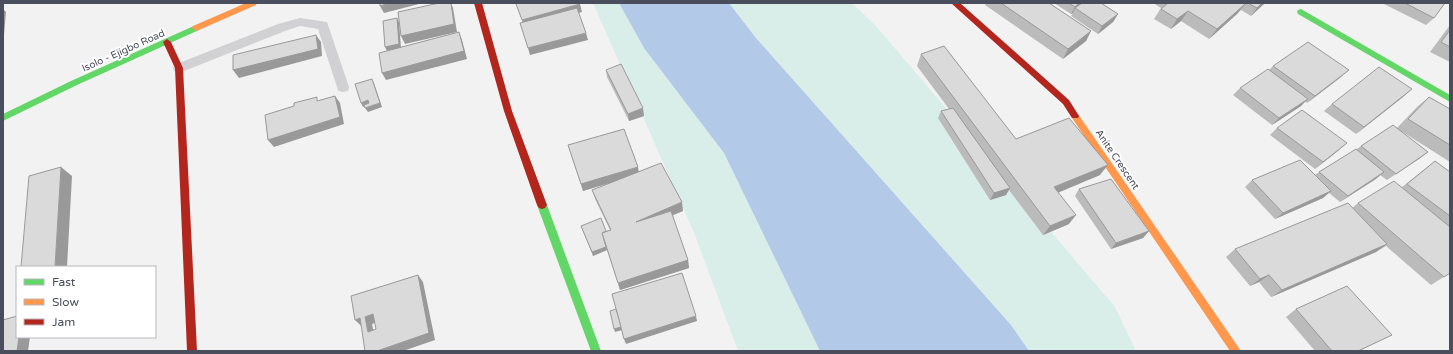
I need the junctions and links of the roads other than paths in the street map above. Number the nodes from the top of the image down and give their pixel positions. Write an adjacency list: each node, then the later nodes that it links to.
1 (253, 3): 5 (street, Isolo - Ejigbo Road)
2 (478, 3): 11 (street)
3 (955, 3): 12 (street, Anite Crescent)
4 (1301, 12): 8 (street)
5 (167, 42): 6 (street); 9 (street, Isolo - Ejigbo Road)
6 (179, 68): 7 (lane); 10 (street)
7 (343, 87)
8 (1450, 99)
9 (3, 118)
10 (192, 351)
11 (596, 351)
12 (1236, 351)

